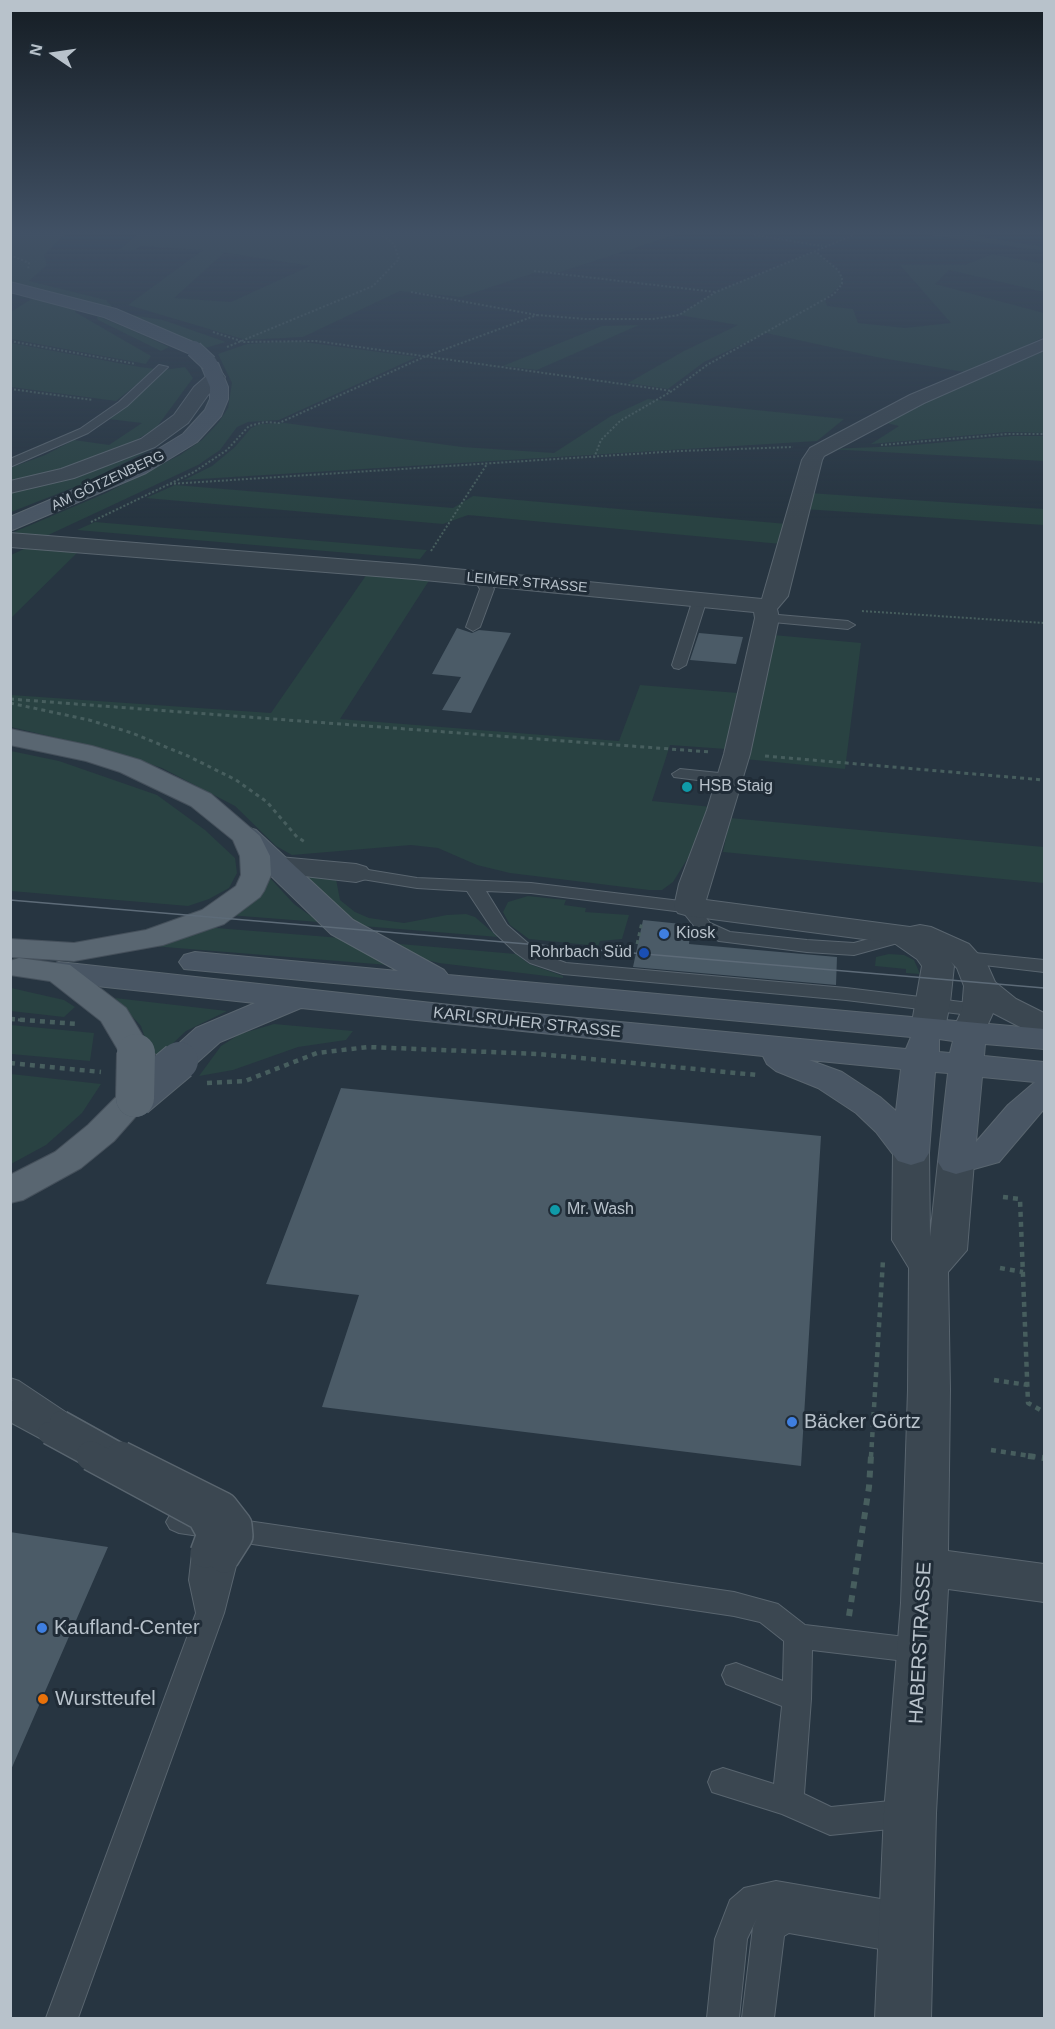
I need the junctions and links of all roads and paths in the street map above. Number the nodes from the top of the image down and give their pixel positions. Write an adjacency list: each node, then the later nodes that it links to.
1 (149, 330): 10 (main road, bridge)
2 (272, 330): 6 (path)
3 (497, 330): 8 (path)
4 (769, 330): 12 (path)
5 (10, 341): 9 (path)
6 (244, 342): 8 (path)
7 (1044, 344): 15 (street)
8 (424, 357): 12 (path); 19 (path)
9 (163, 367): 13 (lane)
10 (213, 370): 20 (street); 21 (main road, AM GÖTZENBERG)
11 (10, 389): 13 (path)
12 (672, 391): 16 (path)
13 (123, 404): 17 (lane)
14 (1044, 434): 15 (path)
15 (826, 446): 16 (path); 27 (street)
16 (594, 458): 18 (path)
17 (10, 464)
18 (487, 464): 19 (path); 23 (path)
19 (170, 484): 22 (path)
20 (10, 487)
21 (12, 530): 22 (street, LEIMER STRASSE)
22 (45, 543): 23 (street, LEIMER STRASSE)
23 (414, 572): 24 (street, LEIMER STRASSE)
24 (481, 579): 25 (street, LEIMER STRASSE); 30 (lane)
25 (700, 599): 27 (street, LEIMER STRASSE); 31 (lane)
26 (853, 610): 28 (path)
27 (766, 612): 29 (lane); 34 (street)
28 (1044, 623)
29 (848, 625)
30 (472, 627)
31 (679, 665)
32 (10, 699): 34 (path)
33 (10, 737): 37 (main road)
34 (733, 766): 35 (lane); 36 (path); 41 (street)
35 (680, 774)
36 (1044, 780)
37 (246, 836): 38 (main road); 44 (main road)
38 (279, 866): 39 (street); 47 (main road)
39 (344, 871): 40 (lane)
40 (474, 887): 41 (lane); 51 (lane)
41 (689, 907): 42 (street)
42 (912, 934): 49 (street); 51 (street)
43 (10, 948): 44 (main road, KARLSRUHER STRASSE)
44 (66, 962): 46 (main road, KARLSRUHER STRASSE); 47 (main road, KARLSRUHER STRASSE); 48 (main road, KARLSRUHER STRASSE); 50 (main road)
45 (1044, 966): 49 (lane)
46 (10, 967)
47 (448, 984): 51 (main road, KARLSRUHER STRASSE)
48 (300, 997): 56 (main road, KARLSRUHER STRASSE); 58 (main road)
49 (971, 1003): 51 (main road, KARLSRUHER STRASSE); 53 (street); 54 (main road, KARLSRUHER STRASSE); 55 (main road, KARLSRUHER STRASSE); 59 (main road, KARLSRUHER STRASSE); 63 (main road)
50 (114, 1015): 52 (path); 60 (main road)
51 (931, 1016): 55 (main road)
52 (10, 1019)
53 (1044, 1030)
54 (1044, 1039)
55 (919, 1061): 56 (main road, KARLSRUHER STRASSE); 62 (main road)
56 (764, 1062): 58 (path); 62 (main road)
57 (10, 1063): 60 (path)
58 (191, 1072): 60 (main road, bridge)
59 (1044, 1072)
60 (128, 1075): 64 (main road)
61 (1044, 1090): 63 (main road)
62 (911, 1153): 67 (street)
63 (956, 1162): 67 (street)
64 (10, 1191)
65 (1003, 1197): 69 (path)
66 (884, 1250): 82 (path)
67 (928, 1268): 79 (street, HABERSTRASSE)
68 (1000, 1268): 69 (path)
69 (1023, 1272): 71 (path)
70 (994, 1380): 71 (path)
71 (1028, 1385): 74 (path)
72 (10, 1387): 75 (lane)
73 (10, 1410): 75 (lane)
74 (1044, 1412)
75 (55, 1427): 90 (lane, bridge)
76 (991, 1450): 77 (path)
77 (1044, 1458)
78 (179, 1522): 81 (lane)
79 (926, 1567): 80 (street); 83 (street, HABERSTRASSE)
80 (1044, 1583)
81 (798, 1636): 82 (lane); 85 (lane)
82 (845, 1641): 83 (lane)
83 (922, 1651): 88 (street, HABERSTRASSE)
84 (736, 1675): 85 (lane)
85 (797, 1699): 87 (lane)
86 (723, 1782): 87 (lane)
87 (788, 1802): 88 (lane)
88 (910, 1813): 89 (street, HABERSTRASSE)
89 (906, 1928): 91 (lane); 92 (lane); 93 (street, HABERSTRASSE)
90 (62, 2019)
91 (723, 2019)
92 (758, 2019)
93 (903, 2019)

